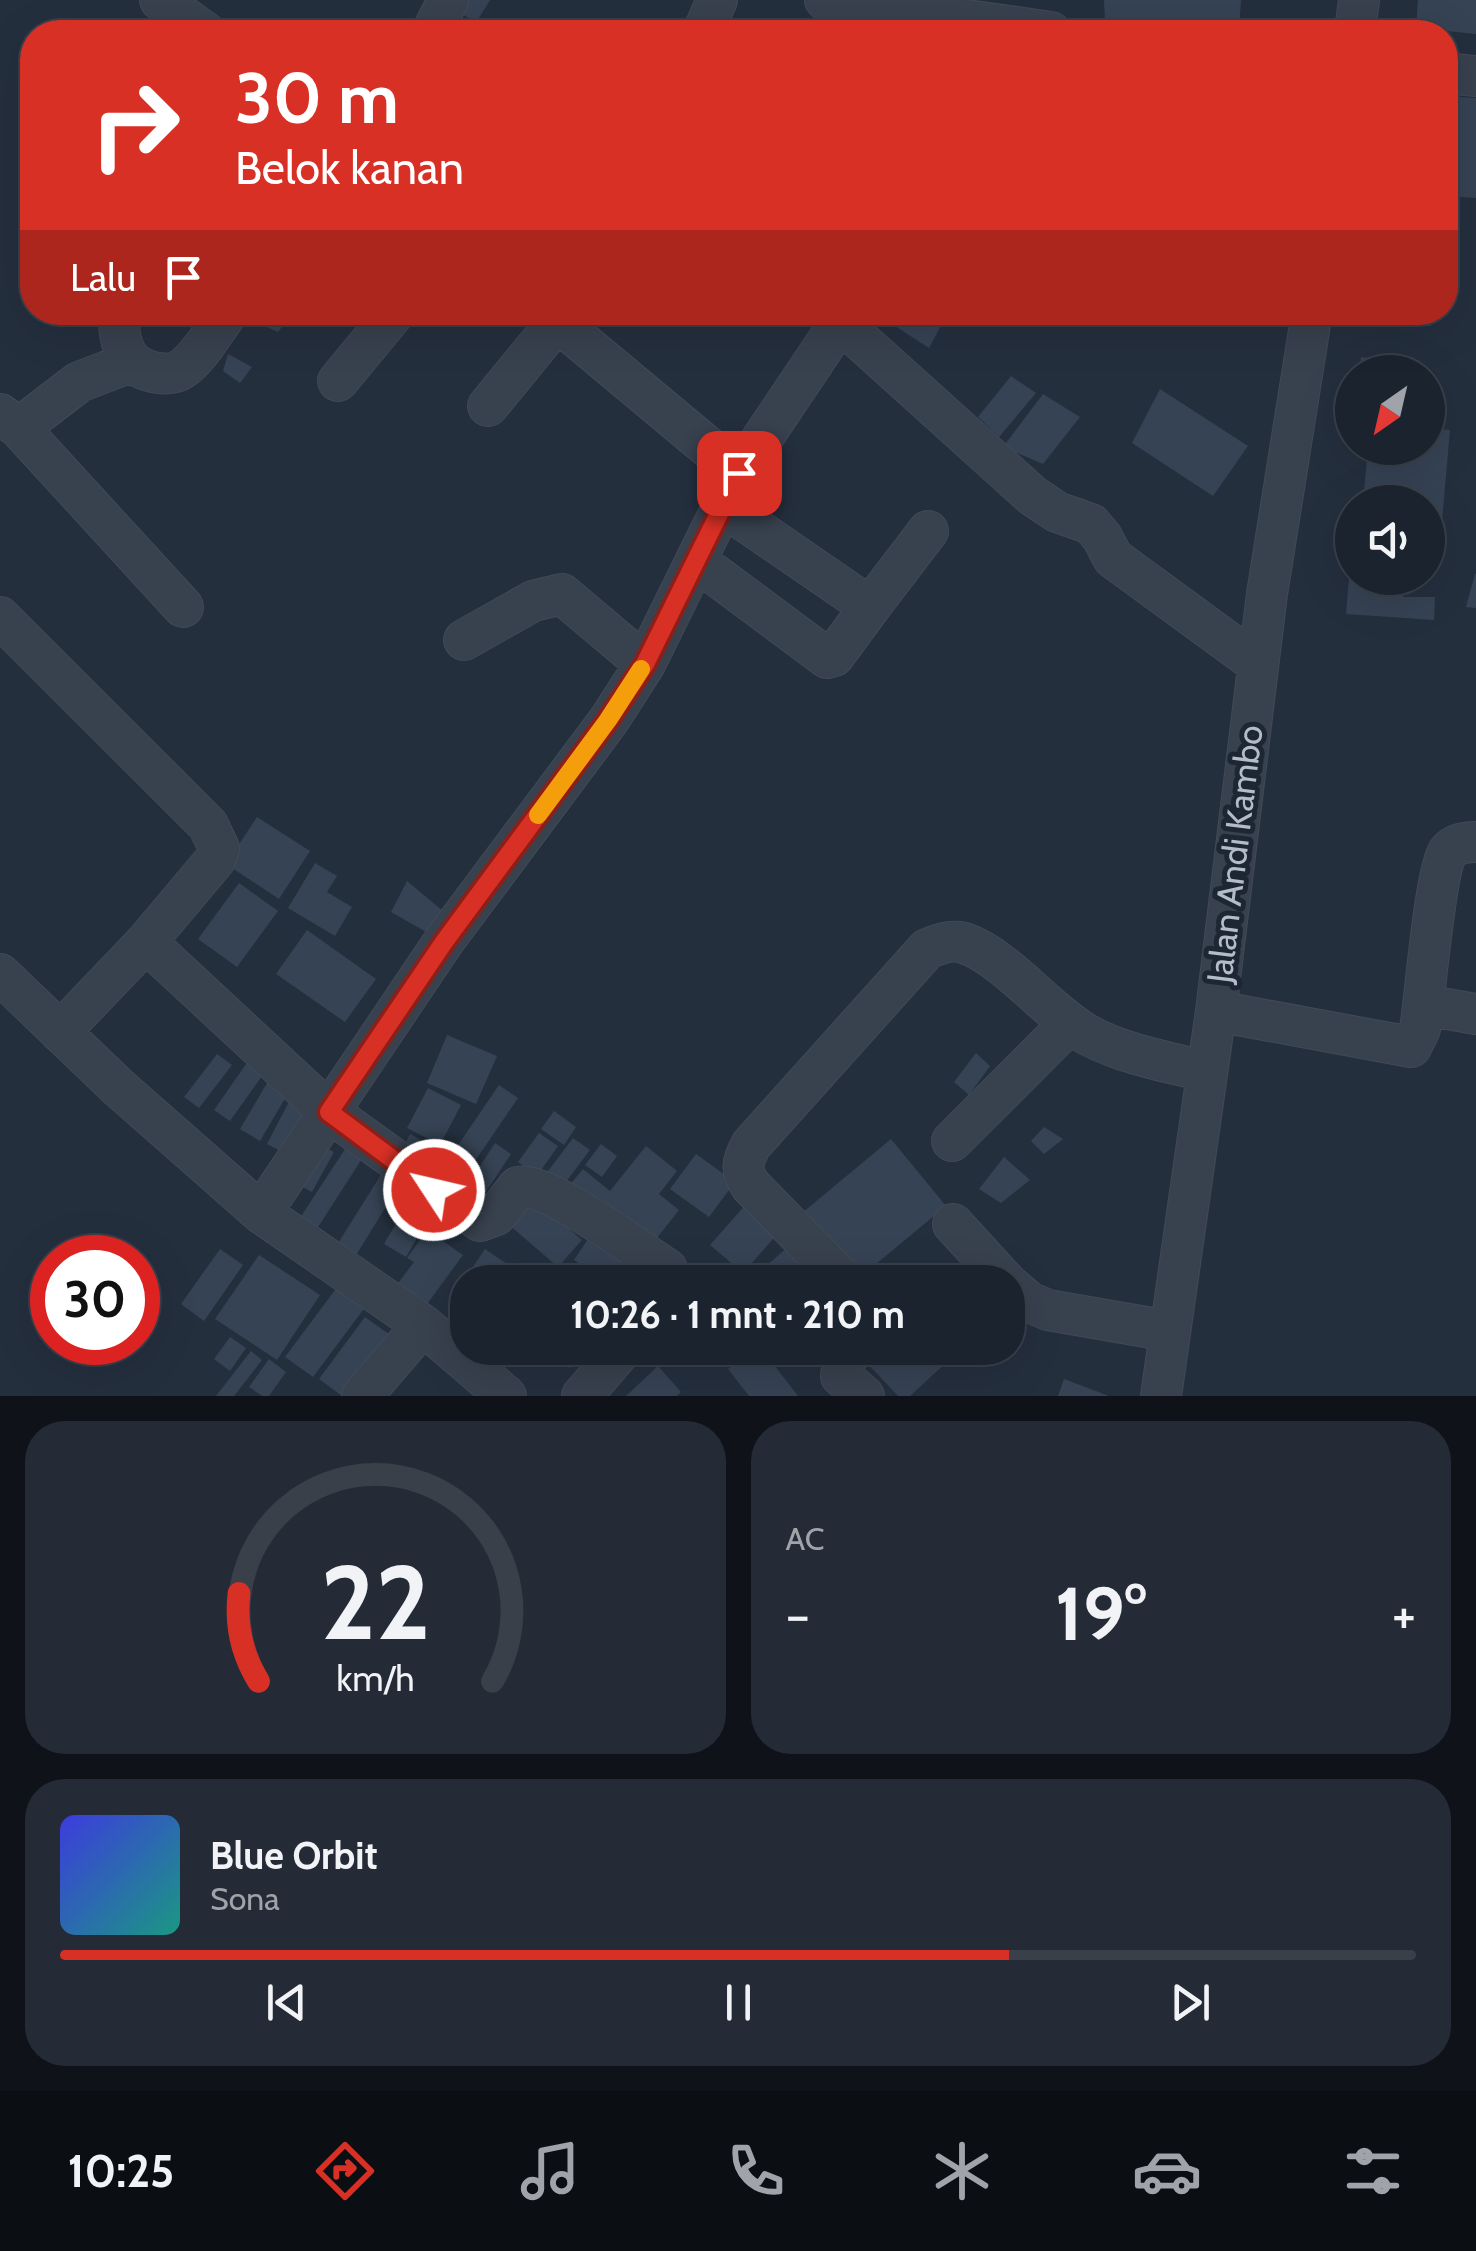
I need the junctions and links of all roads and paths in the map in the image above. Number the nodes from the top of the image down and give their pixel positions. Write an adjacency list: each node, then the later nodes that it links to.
1 (160, 0): 3 (street)
2 (826, 0): 4 (street)
3 (188, 20)
4 (996, 20)
5 (120, 325): 13 (street)
6 (217, 325): 13 (street)
7 (384, 325): 14 (street)
8 (549, 325): 15 (street)
9 (565, 325): 17 (street)
10 (838, 325): 17 (street)
11 (851, 325): 25 (street)
12 (1310, 325): 25 (street, Jalan Andi Kambo)
13 (130, 362): 16 (street)
14 (338, 381)
15 (488, 406)
16 (9, 421): 20 (street)
17 (731, 490): 19 (street); 21 (street)
18 (928, 531): 21 (street)
19 (698, 562): 21 (street); 24 (street)
20 (183, 606)
21 (870, 607)
22 (0, 617): 27 (street)
23 (464, 640): 24 (street)
24 (645, 664): 35 (street)
25 (1258, 664): 30 (street, Jalan Andi Kambo)
26 (1476, 842): 29 (street)
27 (146, 942): 33 (street); 35 (street)
28 (0, 974): 33 (street)
29 (1424, 1005): 30 (street); 31 (street)
30 (1216, 1011): 34 (street, Jalan Andi Kambo)
31 (1476, 1014)
32 (1069, 1024): 34 (street); 36 (street); 40 (street)
33 (60, 1032): 37 (street)
34 (1206, 1072): 44 (street, Jalan Andi Kambo)
35 (329, 1112): 37 (street); 39 (street)
36 (952, 1141)
37 (261, 1213): 43 (street)
38 (953, 1224): 41 (street)
39 (659, 1265)
40 (828, 1265)
41 (990, 1265)
42 (1025, 1298): 44 (street)
43 (423, 1325): 47 (street); 48 (street)
44 (1169, 1331): 51 (street, Jalan Andi Kambo)
45 (608, 1365): 49 (street)
46 (843, 1365): 50 (street)
47 (362, 1396)
48 (506, 1396)
49 (582, 1396)
50 (864, 1396)
51 (1161, 1396)

